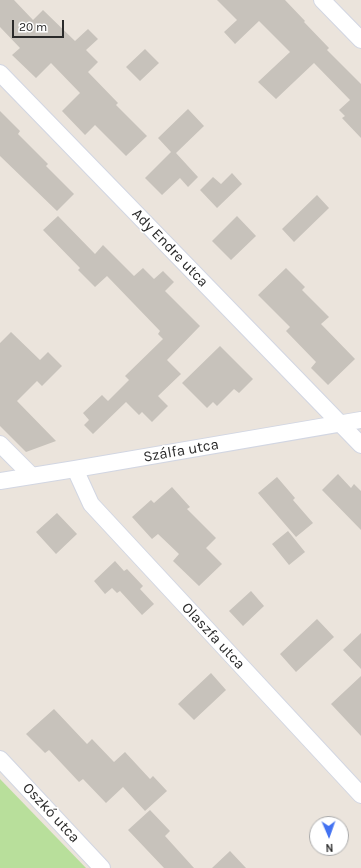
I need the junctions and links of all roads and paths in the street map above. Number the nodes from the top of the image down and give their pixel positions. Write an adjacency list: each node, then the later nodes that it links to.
1 (322, 0): 2 (street)
2 (361, 40)
3 (0, 72): 5 (street, Ady Endre utca)
4 (361, 420): 5 (street, Szálfa utca)
5 (341, 424): 7 (street, Ady Endre utca); 8 (street, Szálfa utca)
6 (0, 444): 9 (street)
7 (361, 444)
8 (75, 469): 9 (street, Szálfa utca); 12 (street, Olaszfa utca)
9 (32, 476): 10 (street, Szálfa utca)
10 (0, 481)
11 (0, 759): 13 (street, Oszkó utca)
12 (361, 795)
13 (102, 868)

